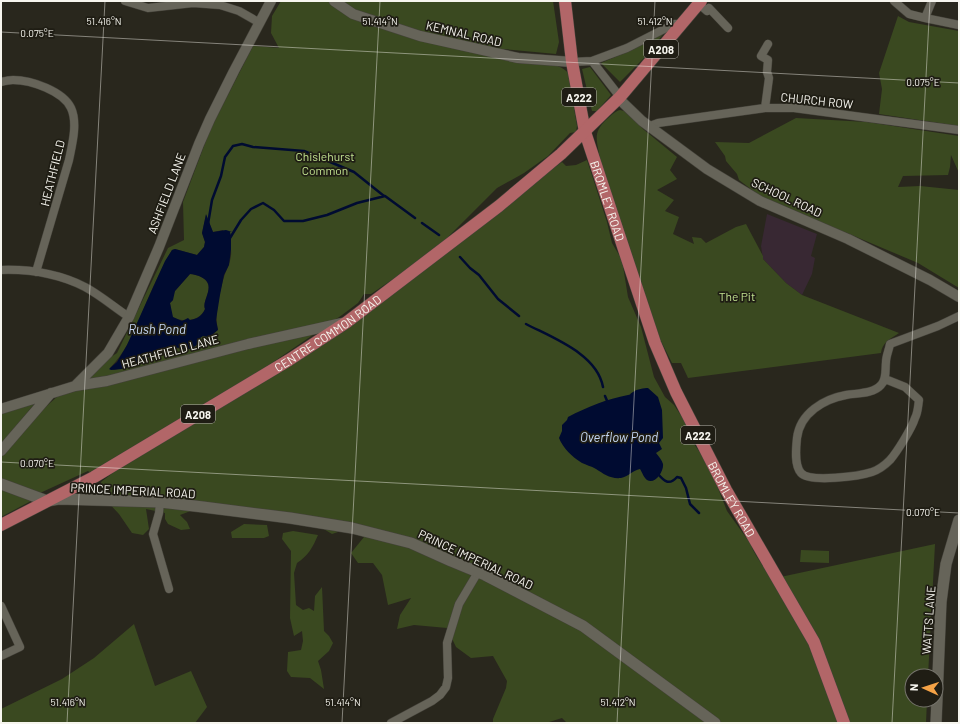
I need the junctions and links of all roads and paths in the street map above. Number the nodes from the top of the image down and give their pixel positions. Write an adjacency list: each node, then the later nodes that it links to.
1 (126, 1): 9 (street)
2 (271, 1): 9 (street, ASHFIELD LANE)
3 (334, 1): 15 (street, KEMNAL ROAD)
4 (565, 1): 15 (main road, A222)
5 (894, 1): 8 (street)
6 (932, 1): 8 (street)
7 (700, 2): 10 (main road, A208); 12 (street)
8 (925, 18): 11 (street)
9 (260, 23): 26 (street, ASHFIELD LANE)
10 (682, 24): 14 (street); 17 (main road, A208)
11 (959, 25)
12 (728, 28)
13 (768, 44): 18 (street)
14 (592, 61): 15 (street); 17 (street)
15 (572, 62): 21 (main road, A222)
16 (1, 82): 23 (street, HEATHFIELD)
17 (619, 97): 19 (street, SCHOOL ROAD); 21 (main road, A208)
18 (765, 108): 19 (street, CHURCH ROW); 20 (street, CHURCH ROW)
19 (650, 126): 24 (street, SCHOOL ROAD)
20 (959, 130)
21 (585, 132): 27 (main road, CENTRE COMMON ROAD / A208); 44 (main road, BROMLEY ROAD / A222)
22 (1, 270): 23 (street)
23 (36, 272): 26 (street)
24 (959, 297)
25 (959, 316): 28 (street)
26 (129, 317): 29 (street, ASHFIELD LANE)
27 (347, 322): 29 (street, HEATHFIELD LANE); 34 (main road, CENTRE COMMON ROAD / A208)
28 (885, 379): 28 (street)
29 (75, 386): 30 (street, HEATHFIELD LANE)
30 (51, 393): 31 (street, HEATHFIELD LANE); 32 (street)
31 (1, 409)
32 (1, 451)
33 (1, 484): 34 (main road)
34 (46, 501): 35 (main road, PRINCE IMPERIAL ROAD); 37 (main road, A208)
35 (160, 502): 38 (main road, PRINCE IMPERIAL ROAD); 39 (street)
36 (959, 520): 45 (main road, WATTS LANE)
37 (1, 525)
38 (478, 572): 42 (street); 43 (main road, PRINCE IMPERIAL ROAD)
39 (169, 589)
40 (1, 606): 41 (street)
41 (1, 656)
42 (391, 723)
43 (715, 723)
44 (844, 723)
45 (936, 723)

